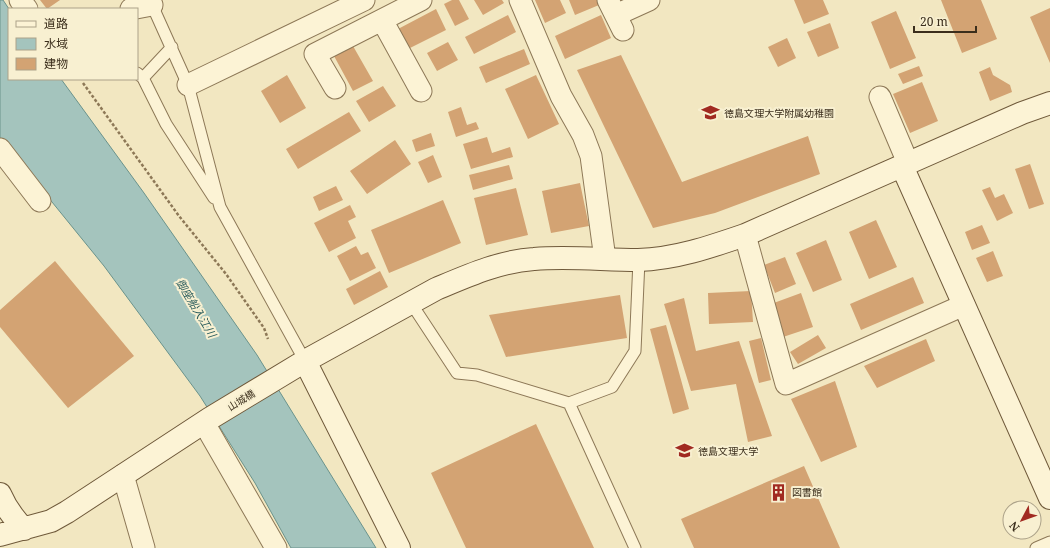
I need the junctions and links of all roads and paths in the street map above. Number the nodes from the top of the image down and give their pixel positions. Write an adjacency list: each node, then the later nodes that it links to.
1 (364, 0): 12 (street)
2 (421, 0): 8 (street)
3 (520, 0): 22 (street)
4 (649, 0): 7 (street)
5 (152, 5): 6 (street); 9 (lane)
6 (136, 8)
7 (616, 15)
8 (382, 20): 13 (street); 14 (street)
9 (172, 47): 10 (lane); 12 (lane)
10 (140, 75): 20 (lane)
11 (83, 83): 26 (path)
12 (188, 85): 20 (lane)
13 (335, 88)
14 (421, 91)
15 (880, 97): 18 (street)
16 (1050, 104): 18 (street, 山城橋)
17 (0, 149): 19 (street)
18 (905, 165): 21 (street, 山城橋); 25 (street)
19 (40, 200)
20 (220, 207): 27 (lane)
21 (745, 235): 23 (street, 山城橋); 25 (street)
22 (605, 259): 23 (street, 山城橋); 24 (street, 山城橋)
23 (640, 260): 28 (lane)
24 (411, 303): 27 (street, 山城橋); 28 (lane)
25 (964, 305): 32 (street)
26 (268, 339)
27 (305, 361): 29 (street, 山城橋); 38 (street)
28 (569, 403): 39 (lane)
29 (207, 421): 30 (street, 山城橋); 37 (street)
30 (123, 475): 33 (street, 山城橋); 36 (street)
31 (0, 494): 33 (street)
32 (1050, 498)
33 (24, 529): 34 (street, 山城橋)
34 (0, 536)
35 (1050, 542): 40 (lane)
36 (144, 548)
37 (276, 548)
38 (399, 548)
39 (635, 548)
40 (1036, 548)

